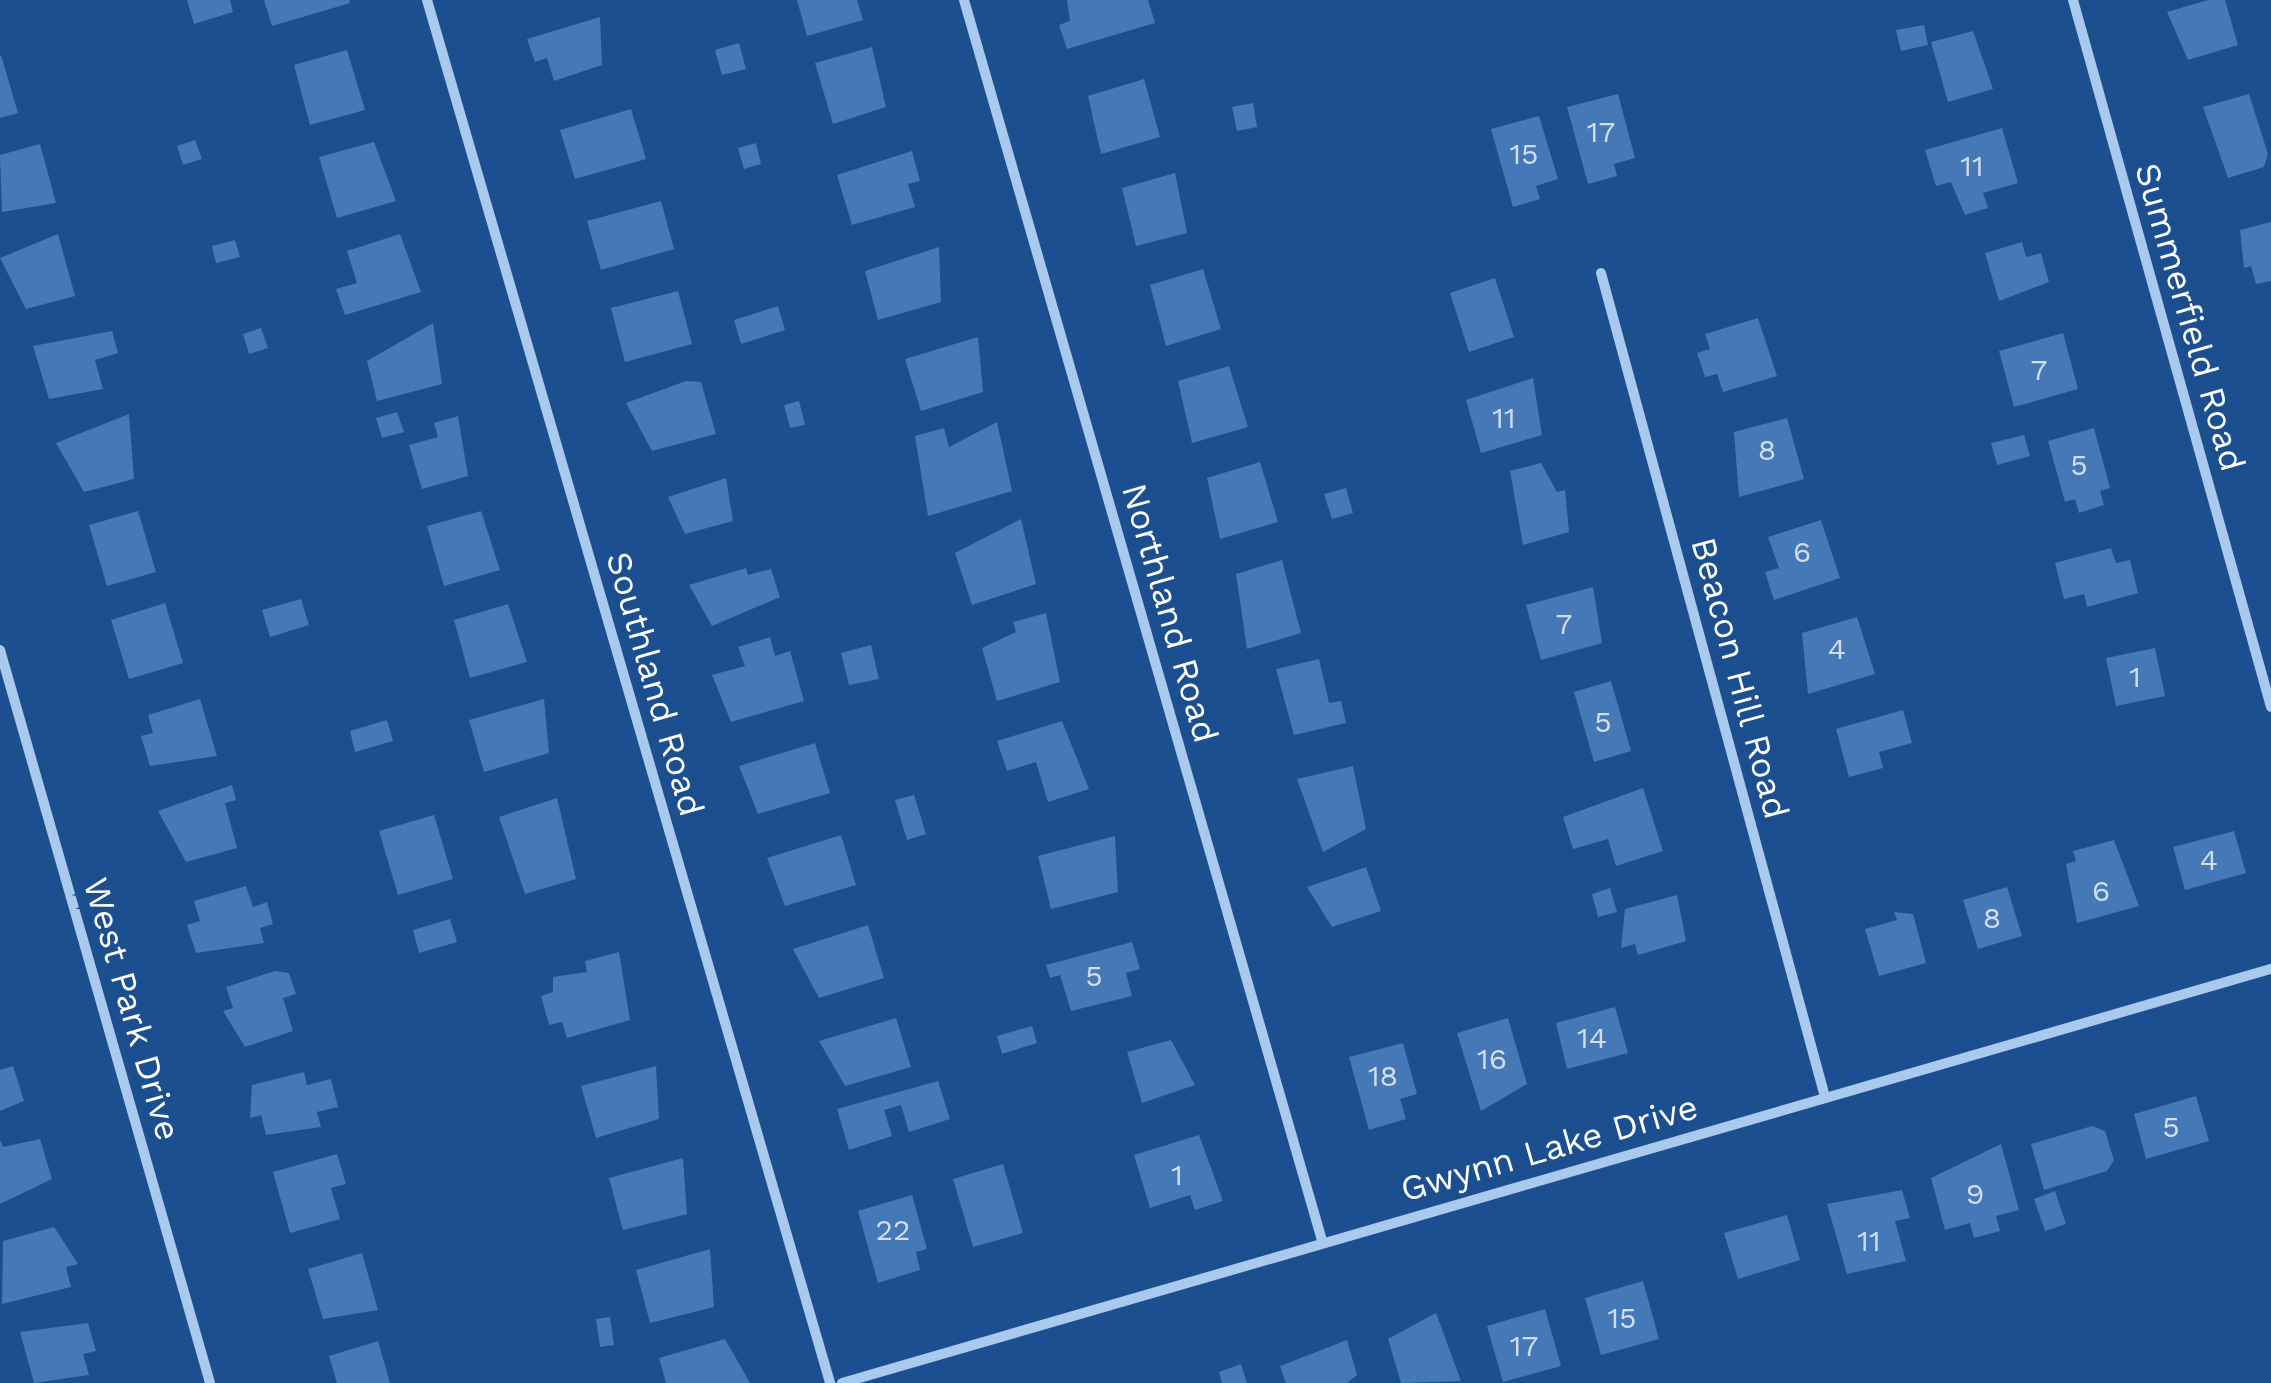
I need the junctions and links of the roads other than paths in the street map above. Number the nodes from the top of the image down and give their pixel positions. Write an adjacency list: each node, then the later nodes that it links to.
1 (427, 0): 11 (street, Southland Road)
2 (964, 0): 9 (street, Northland Road)
3 (2073, 0): 6 (street, Summerfield Road)
4 (1600, 273): 8 (street, Beacon Hill Road)
5 (0, 650): 10 (street, West Park Drive)
6 (2271, 707)
7 (2271, 969): 8 (street, Gwynn Lake Drive)
8 (1826, 1098): 9 (street, Gwynn Lake Drive)
9 (1322, 1240): 12 (street, Gwynn Lake Drive)
10 (210, 1383)
11 (830, 1383)
12 (842, 1383)

